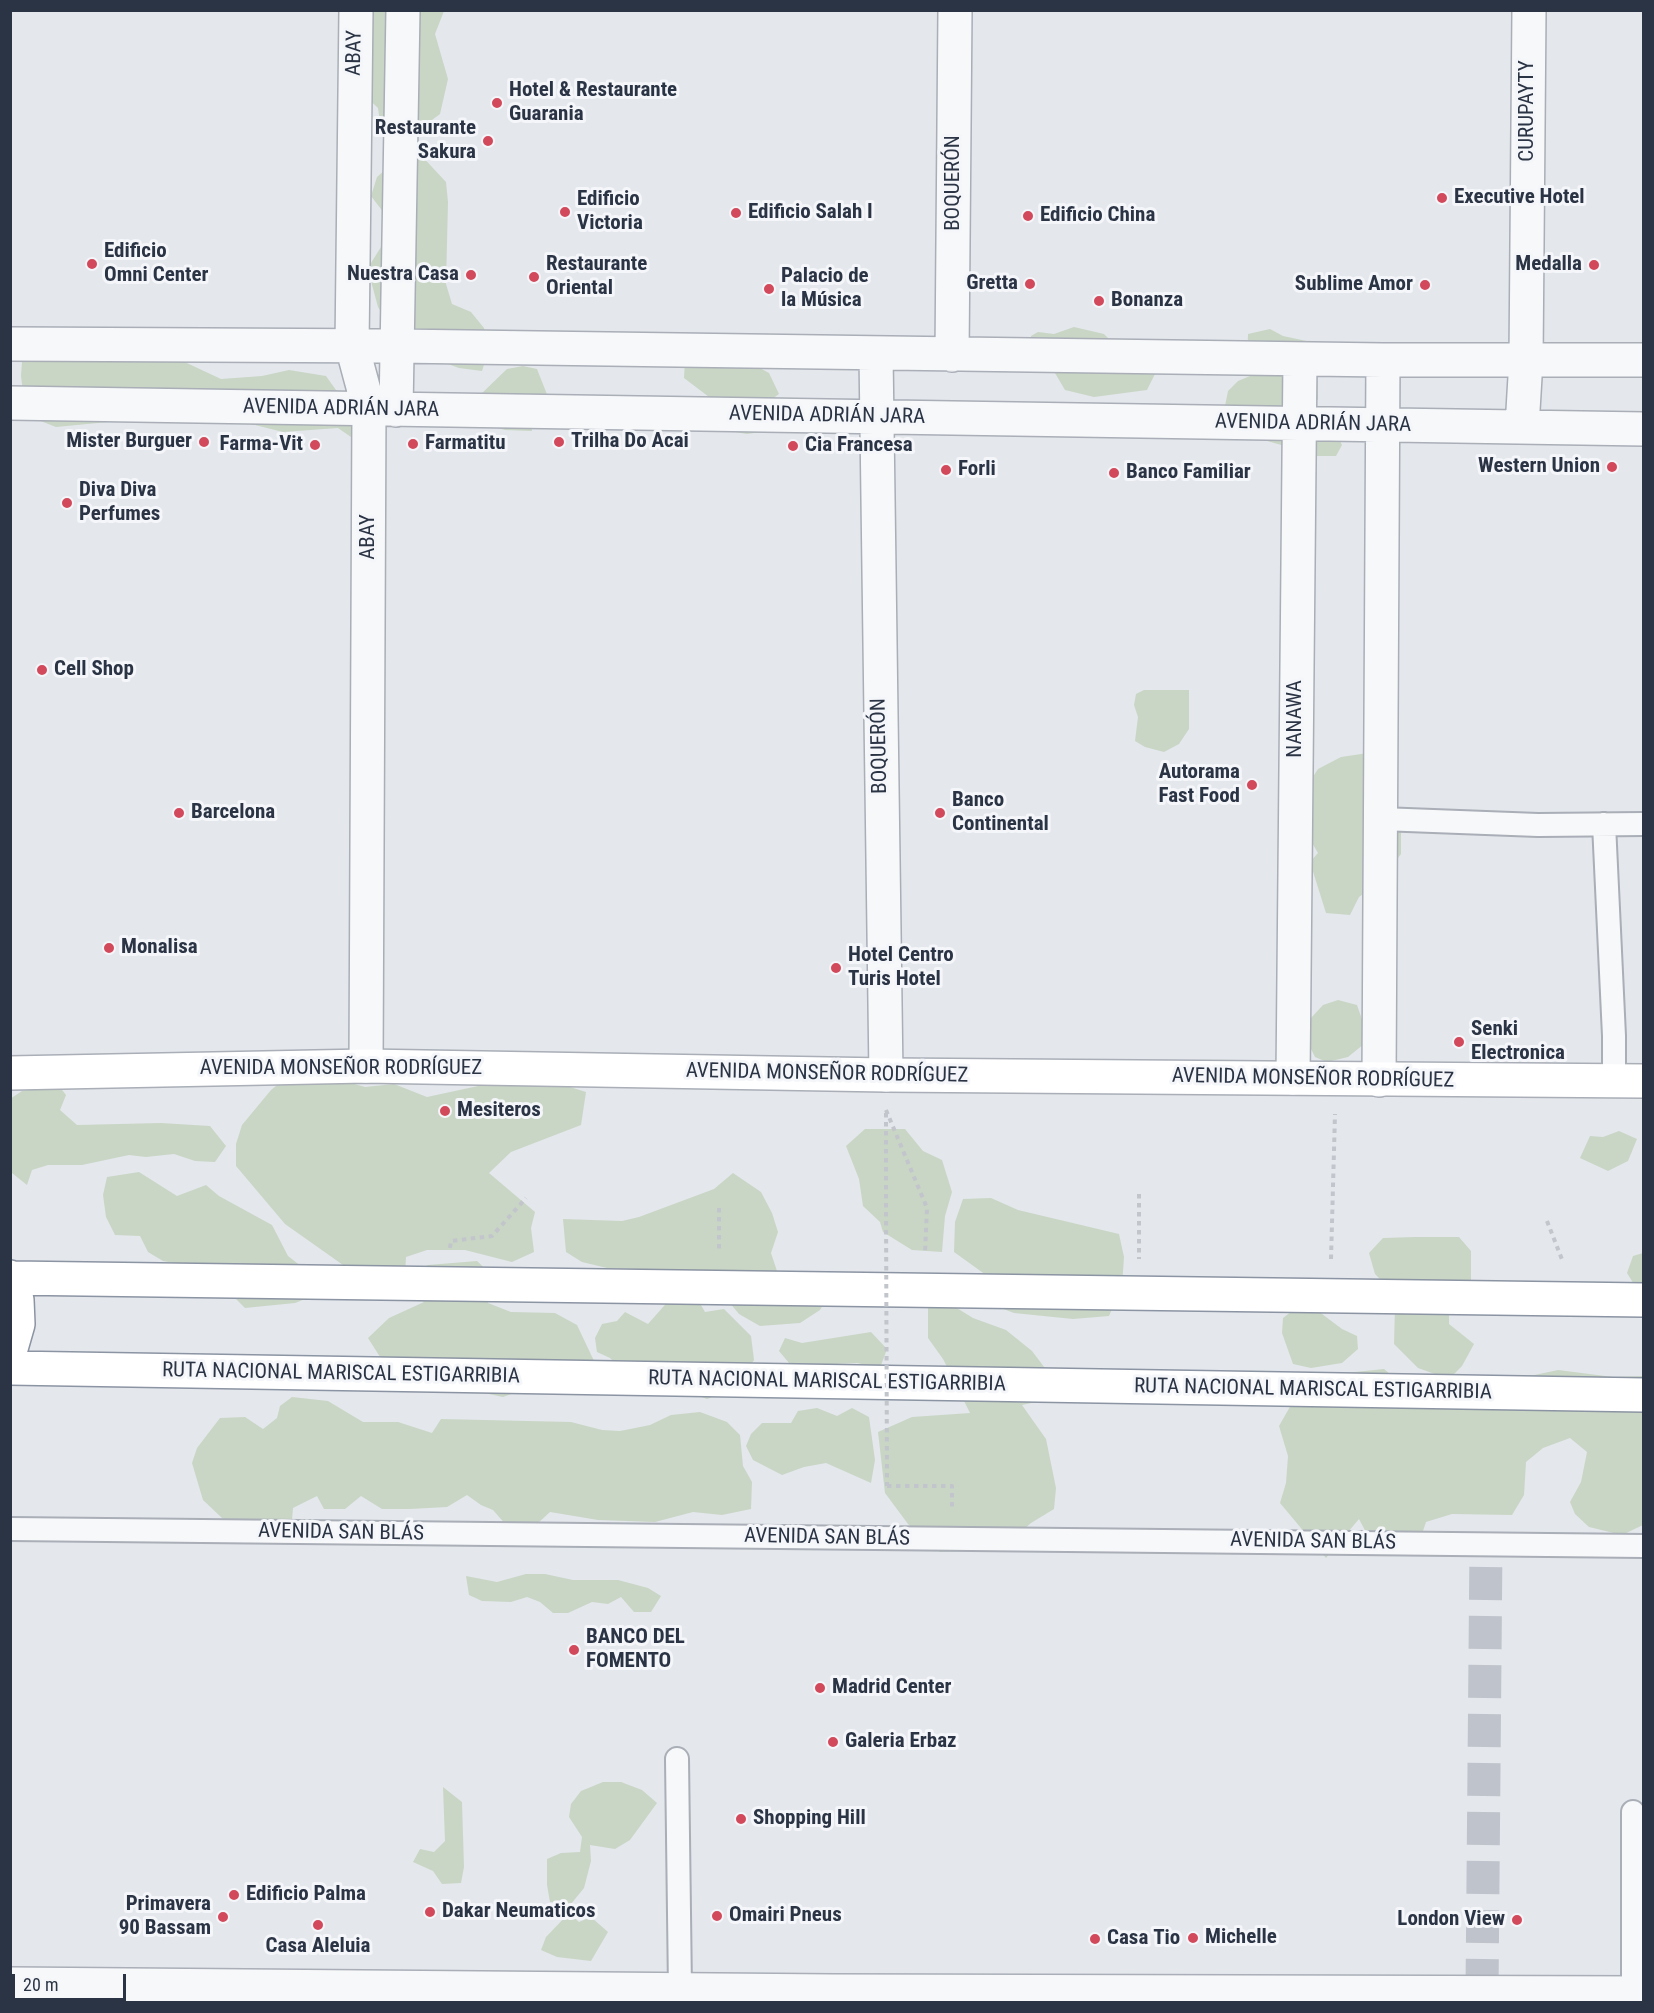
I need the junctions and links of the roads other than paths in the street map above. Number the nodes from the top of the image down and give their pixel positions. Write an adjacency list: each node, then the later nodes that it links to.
1 (356, 10): 6 (street, ABAY)
2 (403, 10): 7 (street, ABAY)
3 (955, 10): 9 (street, BOQUERÓN)
4 (1529, 10): 12 (street, CURUPAYTY)
5 (10, 344): 6 (street)
6 (352, 346): 7 (street); 15 (street, ABAY)
7 (397, 346): 8 (street); 15 (street, ABAY)
8 (876, 354): 9 (street); 16 (street, BOQUERÓN)
9 (952, 355): 10 (street)
10 (1300, 359): 11 (street); 17 (street, NANAWA)
11 (1383, 360): 12 (street); 18 (street)
12 (1526, 360): 13 (street); 19 (street, CURUPAYTY)
13 (1644, 360)
14 (10, 403): 15 (street, AVENIDA ADRIÁN JARA)
15 (383, 409): 16 (street, AVENIDA ADRIÁN JARA); 24 (street, ABAY)
16 (875, 417): 17 (street, AVENIDA ADRIÁN JARA); 26 (street, BOQUERÓN)
17 (1299, 424): 18 (street, AVENIDA ADRIÁN JARA); 27 (street, NANAWA)
18 (1383, 425): 19 (street, AVENIDA ADRIÁN JARA); 21 (street)
19 (1522, 427): 20 (street, AVENIDA ADRIÁN JARA)
20 (1644, 429)
21 (1381, 819): 22 (lane); 28 (street)
22 (1604, 824): 23 (lane); 29 (lane)
23 (1644, 824)
24 (366, 1066): 25 (main road, AVENIDA MONSEÑOR RODRÍGUEZ); 26 (main road, AVENIDA MONSEÑOR RODRÍGUEZ)
25 (10, 1073)
26 (886, 1075): 27 (main road, AVENIDA MONSEÑOR RODRÍGUEZ)
27 (1293, 1078): 28 (main road, AVENIDA MONSEÑOR RODRÍGUEZ)
28 (1379, 1080): 29 (main road, AVENIDA MONSEÑOR RODRÍGUEZ)
29 (1629, 1081)
30 (11, 1278): 31 (main road); 32 (main road)
31 (1644, 1300)
32 (10, 1352)
33 (10, 1368): 34 (main road, RUTA NACIONAL MARISCAL ESTIGARRIBIA)
34 (1644, 1395)
35 (10, 1529): 36 (lane, AVENIDA SAN BLÁS)
36 (1644, 1546)
37 (677, 1759): 40 (lane)
38 (1633, 1812): 41 (lane)
39 (10, 1984): 40 (street)
40 (680, 1990): 42 (street)
41 (1622, 1996): 44 (street)
42 (834, 1997): 43 (street)
43 (995, 1997): 45 (street)
44 (1482, 1997): 45 (street)
45 (1106, 1998)

